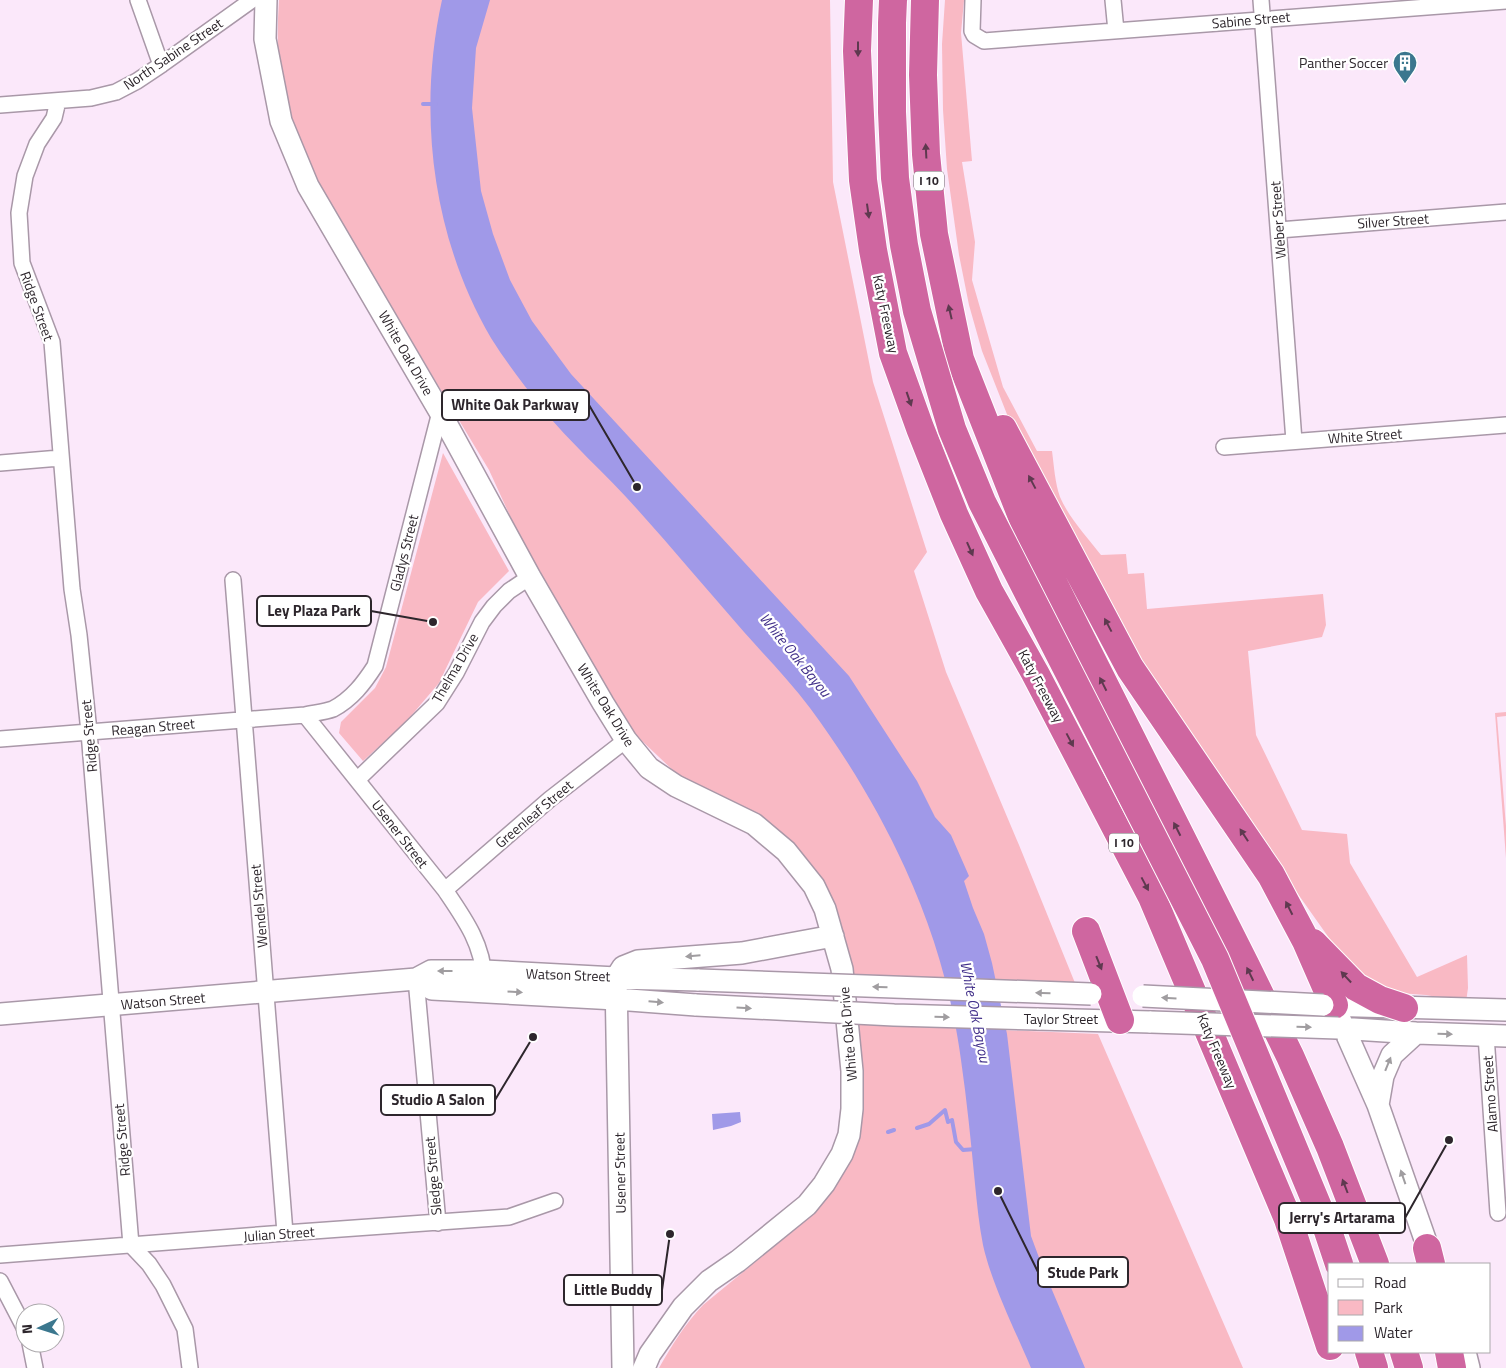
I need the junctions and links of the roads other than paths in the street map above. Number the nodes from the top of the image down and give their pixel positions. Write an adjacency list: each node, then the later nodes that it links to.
1 (138, 0): 14 (street)
2 (252, 0): 14 (street, North Sabine Street)
3 (266, 0): 20 (main road, White Oak Drive)
4 (859, 0): 64 (highway, Katy Freeway / I 10, one-way to 64)
5 (893, 0): 60 (highway, bridge)
6 (925, 0): 19 (highway, I 10, one-way to 6)
7 (973, 0): 13 (street, Sabine Street)
8 (1113, 0): 13 (street)
9 (1261, 0): 12 (street, Weber Street)
10 (1506, 1): 11 (street, Sabine Street)
11 (1409, 4): 12 (street, Sabine Street)
12 (1262, 19): 13 (street, Sabine Street); 18 (street, Weber Street)
13 (1116, 30)
14 (162, 64): 15 (street, North Sabine Street)
15 (58, 101): 16 (street, North Sabine Street); 24 (street, Ridge Street)
16 (0, 105)
17 (1506, 212): 18 (street, Silver Street)
18 (1279, 230): 22 (street, Weber Street)
19 (970, 383): 36 (highway, one-way to 19); 61 (highway, I 10, one-way to 19)
20 (440, 412): 26 (main road, White Oak Drive); 28 (street, Gladys Street)
21 (1506, 426): 22 (street, White Street)
22 (1294, 441): 23 (street, White Street)
23 (1224, 447)
24 (60, 458): 25 (street); 30 (street, Ridge Street)
25 (0, 463)
26 (530, 577): 32 (main road, White Oak Drive); 33 (street, Thelma Drive)
27 (233, 580): 29 (street, Wendel Street)
28 (305, 715): 29 (street, Reagan Street); 33 (street, Usener Street)
29 (244, 720): 30 (street, Reagan Street); 41 (street, Wendel Street)
30 (88, 732): 31 (street, Reagan Street); 44 (street, Ridge Street)
31 (0, 739)
32 (626, 740): 34 (street, Greenleaf Street); 37 (main road, White Oak Drive)
33 (357, 780): 34 (street, Usener Street)
34 (445, 890): 40 (street, Usener Street)
35 (1086, 932): 42 (highway, one-way to 42)
36 (1301, 932): 45 (highway, one-way to 36); 48 (highway)
37 (833, 936): 38 (main road, Watson Street, one-way to 38); 72 (main road, White Oak Drive)
38 (616, 978): 40 (main road, Watson Street); 42 (main road, Taylor Street, one-way to 38, bridge); 43 (main road, Usener Street)
39 (416, 979): 40 (main road, Watson Street); 41 (main road, Watson Street); 55 (street, Sledge Street)
40 (484, 981): 43 (main road, Watson Street, one-way to 43)
41 (265, 992): 44 (main road, Watson Street); 56 (street, Wendel Street)
42 (1101, 995): 48 (main road, Taylor Street, one-way to 42, bridge); 49 (highway)
43 (616, 999): 49 (main road, Taylor Street, one-way to 49, bridge); 71 (main road, Usener Street)
44 (111, 1006): 47 (main road, Watson Street); 57 (street, Ridge Street)
45 (1404, 1008): 46 (main road, Taylor Street); 48 (main road, Taylor Street)
46 (1506, 1010)
47 (0, 1014)
48 (1335, 1017): 49 (main road, Taylor Street, one-way to 48, bridge); 50 (main road, Taylor Street); 52 (main road)
49 (1110, 1020)
50 (1416, 1033): 51 (main road, Taylor Street, one-way to 51); 52 (main road, one-way to 50)
51 (1496, 1036): 54 (street, Alamo Street)
52 (1378, 1105): 59 (main road, one-way to 52)
53 (555, 1201): 55 (street, Julian Street)
54 (1498, 1213)
55 (438, 1223): 56 (street, Julian Street)
56 (285, 1233): 57 (street, Julian Street)
57 (131, 1245): 58 (street, Julian Street); 74 (street)
58 (0, 1256)
59 (1431, 1259)
60 (1339, 1263)
61 (1375, 1263)
62 (0, 1281): 63 (street)
63 (15, 1310)
64 (1328, 1340)
65 (32, 1353): 73 (street)
66 (1332, 1353): 75 (highway)
67 (1369, 1353): 76 (highway)
68 (1404, 1353): 77 (highway)
69 (1449, 1353): 78 (highway)
70 (1465, 1353): 79 (main road)
71 (623, 1360): 72 (main road)
72 (647, 1361)
73 (36, 1368)
74 (190, 1368)
75 (1337, 1368)
76 (1374, 1368)
77 (1409, 1368)
78 (1452, 1368)
79 (1469, 1368)

